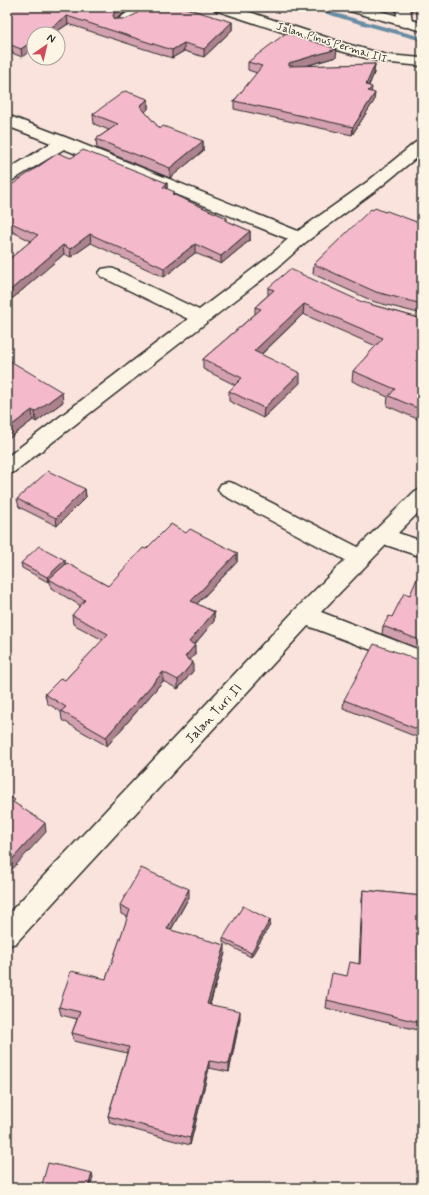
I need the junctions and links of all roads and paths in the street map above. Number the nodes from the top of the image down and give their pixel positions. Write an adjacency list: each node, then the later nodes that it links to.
1 (144, 7): 5 (street)
2 (220, 7): 8 (street, Jalan Pinus Permai III)
3 (352, 7): 6 (street)
4 (403, 7): 6 (street)
5 (122, 23)
6 (405, 23): 7 (street)
7 (422, 27)
8 (422, 62)
9 (7, 120): 10 (street)
10 (64, 142): 12 (street); 13 (street)
11 (422, 145): 13 (street)
12 (7, 177)
13 (300, 238): 15 (street)
14 (108, 273): 15 (street)
15 (201, 318): 16 (street)
16 (7, 467)
17 (228, 489): 21 (street)
18 (422, 496): 19 (street, Jalan Turi II)
19 (382, 536): 20 (street); 21 (street, Jalan Turi II)
20 (422, 549)
21 (360, 558): 22 (street, Jalan Turi II)
22 (304, 615): 23 (street); 24 (street, Jalan Turi II)
23 (422, 660)
24 (8, 932)

